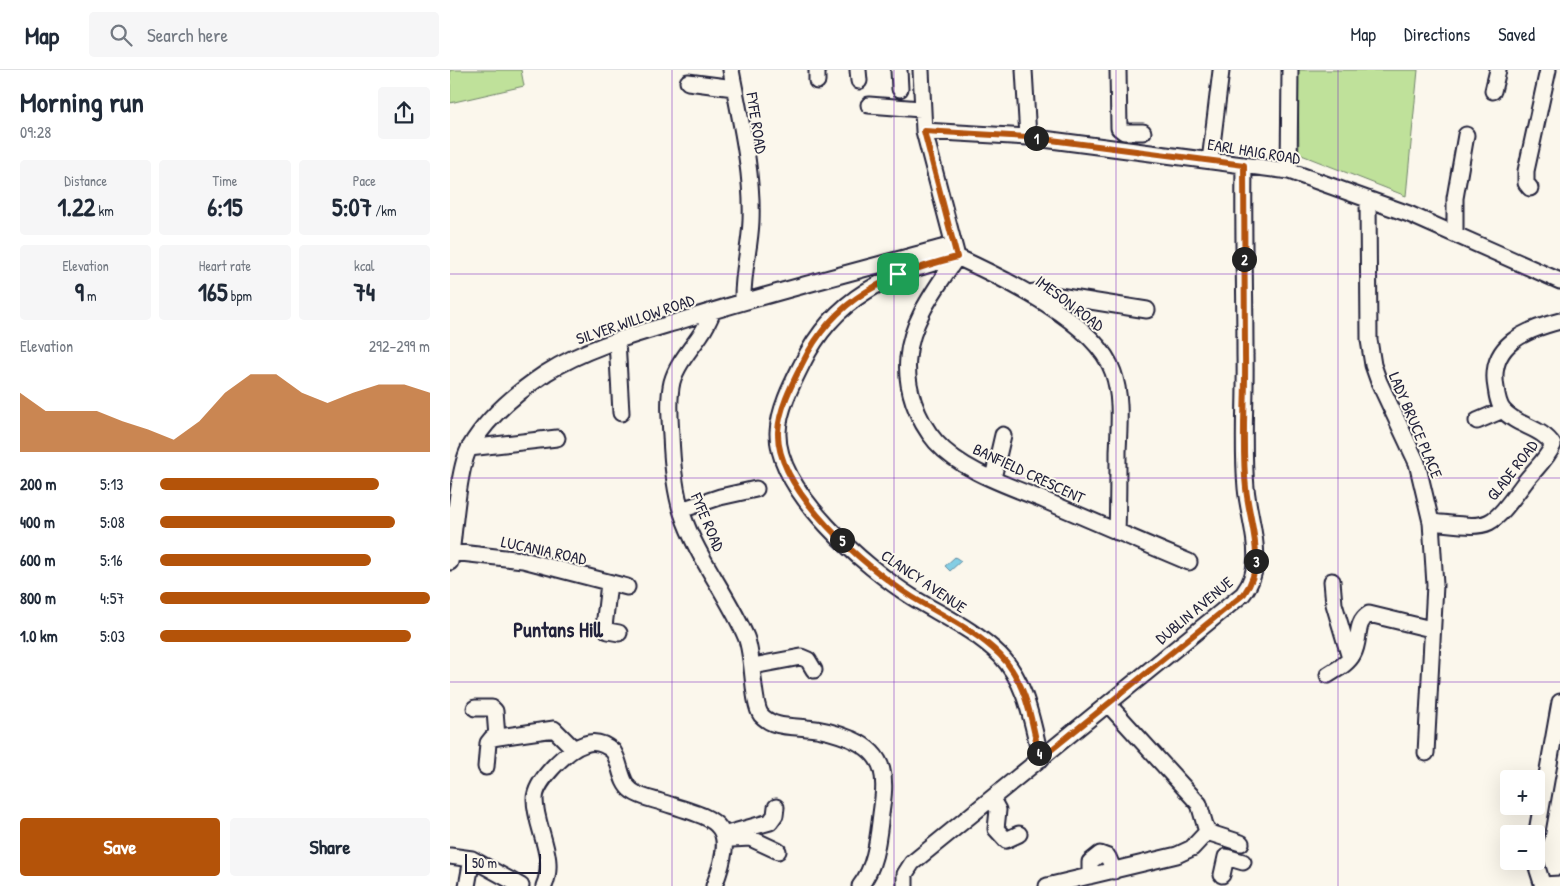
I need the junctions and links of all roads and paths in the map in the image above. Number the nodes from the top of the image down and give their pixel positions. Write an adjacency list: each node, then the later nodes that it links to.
1 (731, 70): 11 (street, FYFE ROAD)
2 (899, 70): 12 (street)
3 (921, 70): 15 (street)
4 (1024, 70): 18 (street)
5 (1118, 70): 19 (street)
6 (1290, 70): 22 (street)
7 (1498, 70): 13 (street)
8 (1548, 70): 23 (street)
9 (1221, 71): 20 (street)
10 (688, 82): 11 (street)
11 (734, 88): 29 (street, FYFE ROAD)
12 (900, 89)
13 (1493, 92)
14 (869, 105): 15 (street)
15 (921, 109): 16 (street)
16 (924, 131): 18 (street, EARL HAIG ROAD); 26 (street)
17 (1466, 135): 25 (street)
18 (1028, 137): 19 (street, EARL HAIG ROAD)
19 (1132, 150): 20 (street, EARL HAIG ROAD)
20 (1210, 161): 21 (street, EARL HAIG ROAD)
21 (1244, 165): 22 (street, EARL HAIG ROAD); 58 (street, DUBLIN AVENUE)
22 (1289, 171): 24 (street, EARL HAIG ROAD)
23 (1530, 188)
24 (1368, 199): 25 (street, EARL HAIG ROAD); 44 (street, LADY BRUCE PLACE)
25 (1455, 234): 27 (street, EARL HAIG ROAD)
26 (955, 251): 28 (street, IMESON ROAD); 29 (street, SILVER WILLOW ROAD); 41 (street, BANFIELD CRESCENT); 63 (street, CLANCY AVENUE)
27 (1560, 281)
28 (1027, 291): 31 (street); 45 (street, IMESON ROAD)
29 (743, 301): 30 (street, SILVER WILLOW ROAD)
30 (713, 310): 33 (street, SILVER WILLOW ROAD); 43 (street, FYFE ROAD)
31 (1147, 310)
32 (1560, 321): 34 (street)
33 (618, 340): 35 (street); 40 (street, SILVER WILLOW ROAD)
34 (1503, 410): 36 (street); 39 (street, GLADE ROAD)
35 (621, 413)
36 (1477, 421)
37 (1003, 435): 41 (street)
38 (557, 438): 40 (street)
39 (1557, 447): 44 (street, GLADE ROAD)
40 (469, 448): 46 (street, SILVER WILLOW ROAD)
41 (993, 478): 45 (street, BANFIELD CRESCENT)
42 (756, 489): 43 (street)
43 (681, 510): 54 (street, FYFE ROAD)
44 (1431, 522): 51 (street, LADY BRUCE PLACE)
45 (1117, 532): 47 (street, BANFIELD CRESCENT)
46 (451, 557): 49 (street, LUCANIA ROAD)
47 (1189, 562)
48 (1332, 580): 53 (street)
49 (609, 583): 50 (street, LUCANIA ROAD); 52 (street)
50 (627, 588)
51 (1431, 629): 53 (street); 62 (street, LADY BRUCE PLACE)
52 (618, 633)
53 (1350, 658): 56 (street)
54 (753, 666): 55 (street); 85 (street, FYFE ROAD)
55 (814, 670)
56 (1328, 675)
57 (1560, 702): 65 (street)
58 (1108, 704): 63 (street, DUBLIN AVENUE); 69 (street)
59 (475, 708): 60 (street)
60 (497, 737): 61 (street); 64 (street)
61 (574, 750): 71 (street); 83 (street)
62 (1426, 753)
63 (1040, 759): 66 (street, DUBLIN AVENUE)
64 (486, 767)
65 (1554, 776): 68 (street)
66 (992, 799): 70 (street); 79 (street, DUBLIN AVENUE)
67 (776, 807): 71 (street)
68 (1540, 825)
69 (1207, 832): 74 (street); 86 (street)
70 (1019, 834)
71 (724, 838): 72 (street); 84 (street)
72 (778, 851)
73 (450, 856): 75 (street)
74 (1226, 857): 76 (street); 78 (street)
75 (472, 859): 81 (street); 82 (street)
76 (1243, 862)
77 (1538, 870): 87 (street)
78 (1222, 875)
79 (905, 880)
80 (1560, 884): 87 (street)
81 (466, 886)
82 (521, 886)
83 (544, 886)
84 (714, 886)
85 (860, 886)
86 (1047, 886)
87 (1542, 886)

